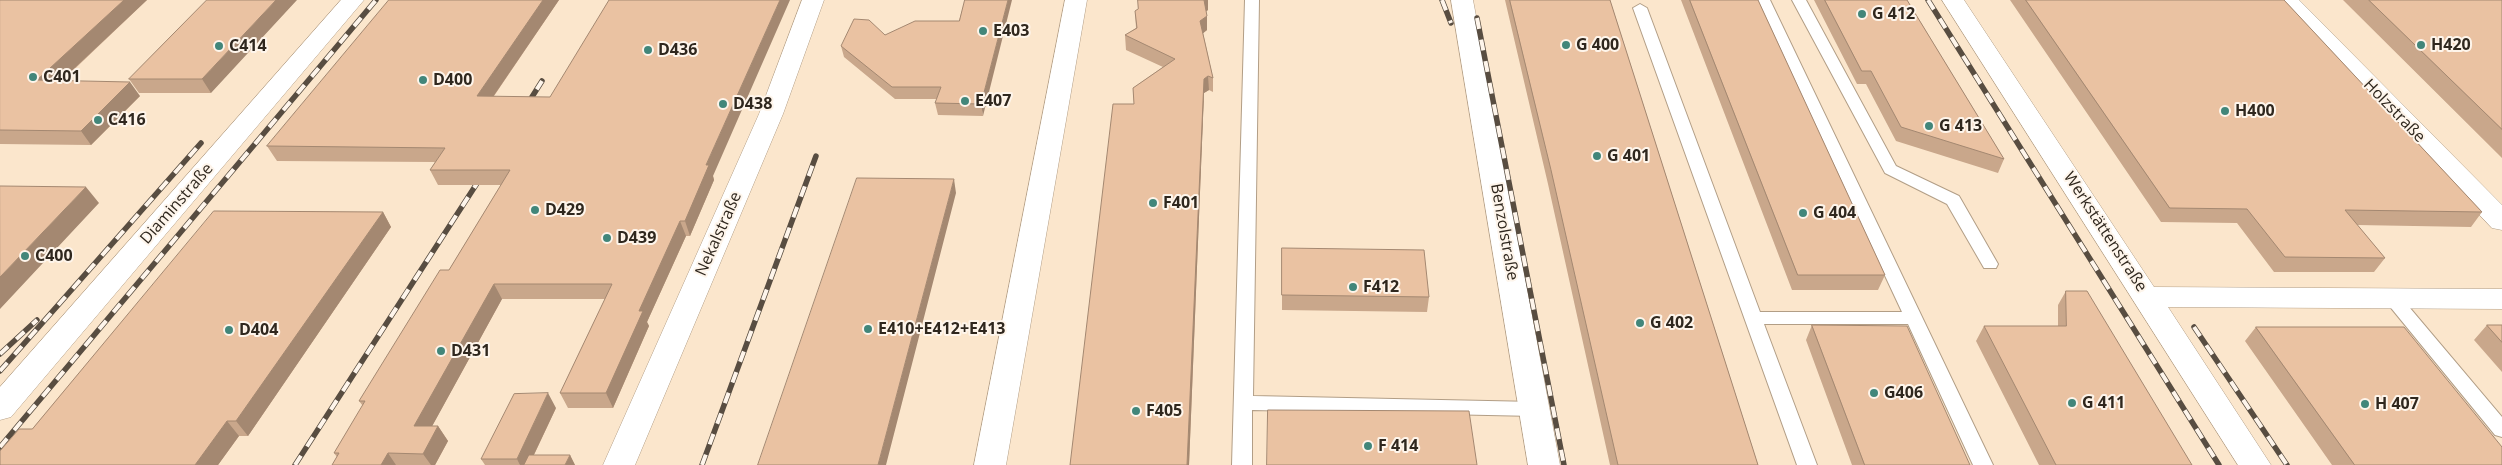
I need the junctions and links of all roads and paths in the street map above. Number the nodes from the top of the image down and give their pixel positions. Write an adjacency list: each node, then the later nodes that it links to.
1 (354, 0): 19 (street, Diaminstraße)
2 (812, 0): 22 (street, Nekalstraße)
3 (1076, 0): 23 (street)
4 (1252, 0): 18 (lane)
5 (1462, 0): 20 (street, Benzolstraße)
6 (1763, 0): 17 (lane)
7 (1800, 0): 12 (lane)
8 (1953, 0): 13 (street, Werkstättenstraße)
9 (2286, 0): 11 (street, Holzstraße)
10 (1640, 8): 16 (lane)
11 (2502, 222)
12 (1990, 264)
13 (2148, 297): 14 (street); 28 (street, Werkstättenstraße)
14 (2393, 299): 15 (street); 21 (lane)
15 (2502, 300)
16 (1753, 318): 17 (lane); 26 (lane)
17 (1913, 318): 27 (lane)
18 (1243, 403): 20 (lane); 24 (lane)
19 (0, 408)
20 (1535, 409): 25 (street, Benzolstraße)
21 (2502, 430)
22 (620, 465)
23 (990, 465)
24 (1242, 465)
25 (1544, 465)
26 (1807, 465)
27 (1983, 465)
28 (2255, 465)

